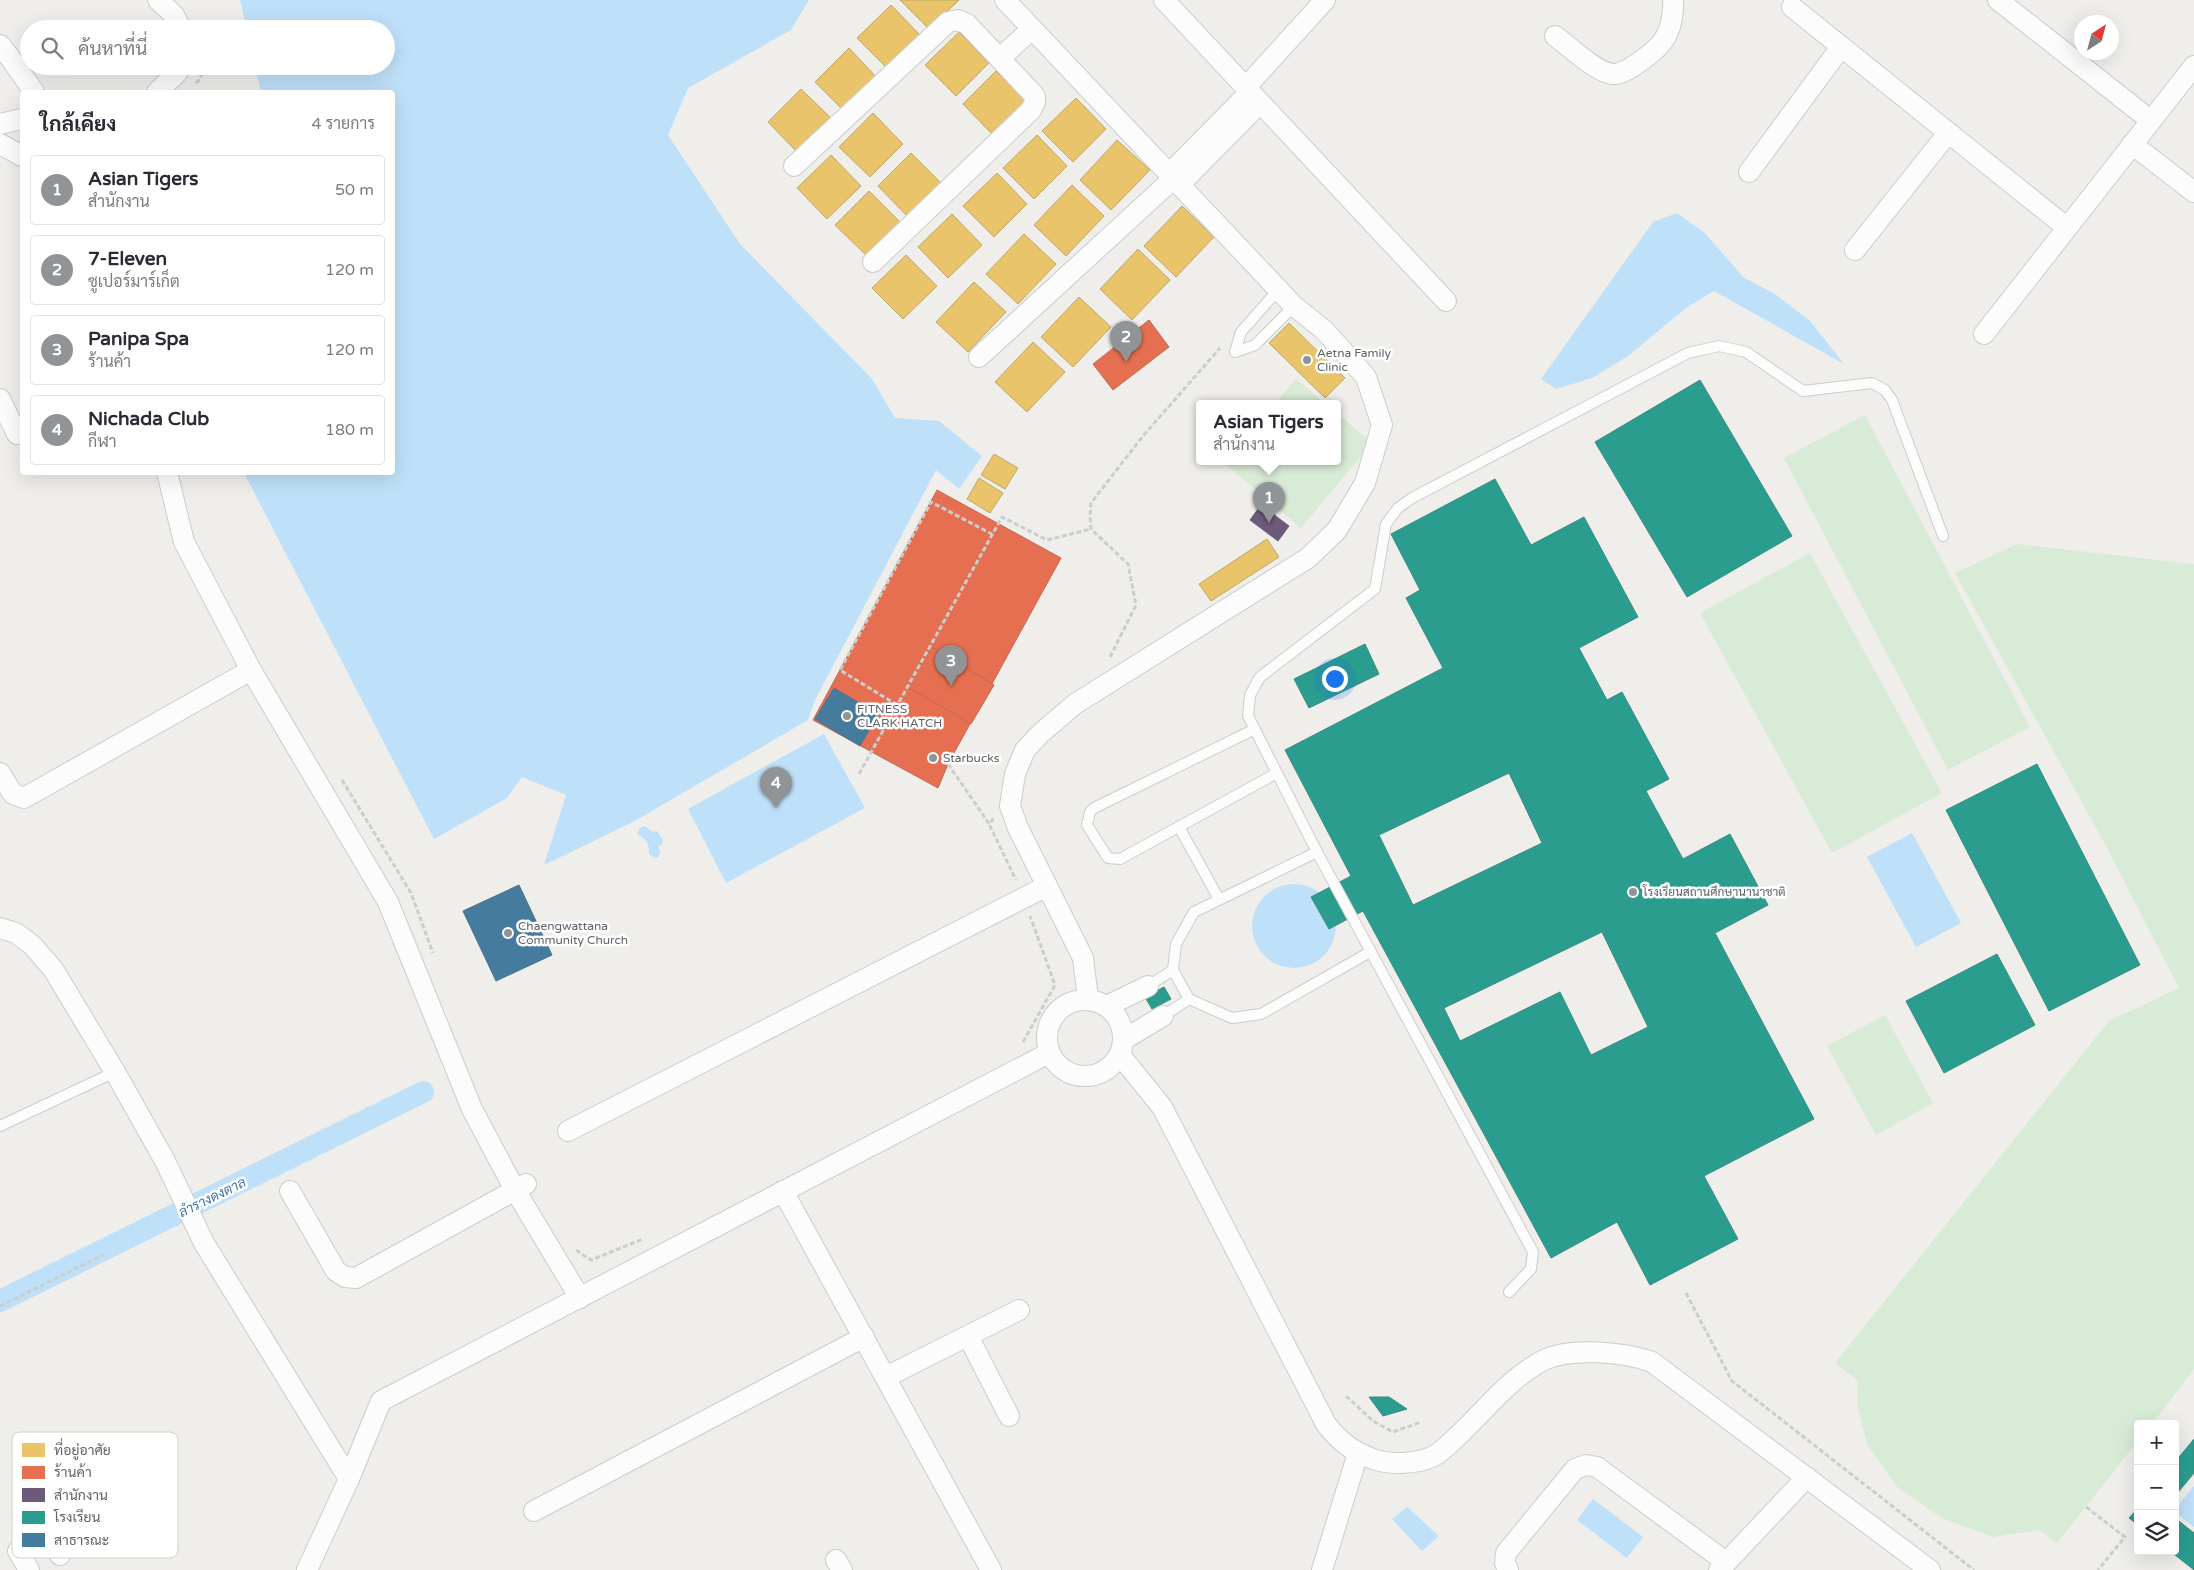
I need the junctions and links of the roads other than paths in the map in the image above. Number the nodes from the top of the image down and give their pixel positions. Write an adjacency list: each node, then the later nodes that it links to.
1 (158, 0): 8 (street)
2 (1005, 0): 9 (street)
3 (1164, 0): 20 (street)
4 (1325, 0): 20 (street)
5 (1673, 0): 10 (street)
6 (1998, 0): 22 (street)
7 (1792, 7): 12 (street)
8 (176, 20)
9 (1032, 29): 13 (street); 30 (street)
10 (1554, 36)
11 (0, 45): 15 (street)
12 (1842, 47): 24 (street); 29 (street)
13 (1000, 58): 28 (street); 34 (street)
14 (2194, 66): 22 (street)
15 (20, 71)
16 (23, 75): 18 (street)
17 (175, 75): 19 (street)
18 (33, 90)
19 (159, 90)
20 (1252, 94): 30 (street); 36 (street)
21 (20, 119): 23 (street)
22 (2150, 120): 26 (street)
23 (0, 124)
24 (1948, 133): 32 (street); 33 (street)
25 (0, 144): 27 (street)
26 (2132, 144): 31 (street); 32 (street)
27 (20, 155)
28 (794, 166)
29 (1749, 172)
30 (1175, 178): 35 (street); 39 (street)
31 (2194, 192)
32 (2066, 227): 38 (street)
33 (1854, 250)
34 (872, 262)
35 (1279, 290): 37 (street); 37 (lane)
36 (1446, 301)
37 (1294, 306): 50 (street)
38 (1984, 334)
39 (979, 357)
40 (0, 399): 41 (street)
41 (17, 434)
42 (168, 475): 44 (street)
43 (1944, 536): 45 (lane)
44 (251, 670): 46 (street); 65 (street)
45 (1255, 729): 47 (lane); 48 (lane)
46 (0, 773)
47 (1278, 773): 48 (lane); 49 (lane)
48 (1179, 827): 51 (lane)
49 (1317, 852): 51 (lane); 53 (lane)
50 (1047, 886): 56 (street); 64 (street)
51 (1220, 899): 54 (lane)
52 (0, 928): 62 (street)
53 (1370, 952): 57 (lane); 68 (lane)
54 (1173, 970): 55 (lane); 57 (lane)
55 (1148, 986): 58 (street)
56 (1088, 999): 58 (street); 61 (street)
57 (1189, 999): 59 (lane)
58 (1107, 1006): 60 (street)
59 (1163, 1016): 60 (street)
60 (1122, 1047): 61 (street); 75 (street)
61 (1049, 1053): 67 (street)
62 (115, 1072): 63 (lane); 77 (street)
63 (0, 1126)
64 (568, 1131)
65 (521, 1187): 66 (street); 69 (street)
66 (290, 1191)
67 (784, 1191): 69 (street); 72 (street)
68 (1509, 1292)
69 (580, 1298): 77 (street)
70 (1019, 1310): 71 (street)
71 (968, 1336): 73 (street); 74 (street)
72 (864, 1337): 73 (street); 78 (street)
73 (886, 1377): 83 (street)
74 (1009, 1416)
75 (1358, 1454): 76 (street); 84 (street)
76 (1807, 1477): 80 (street); 86 (street)
77 (349, 1479): 82 (street)
78 (534, 1512)
79 (22, 1558): 81 (street)
80 (1722, 1566): 85 (street)
81 (29, 1570)
82 (307, 1570)
83 (991, 1570)
84 (1322, 1570)
85 (1508, 1570)
86 (1930, 1570)

